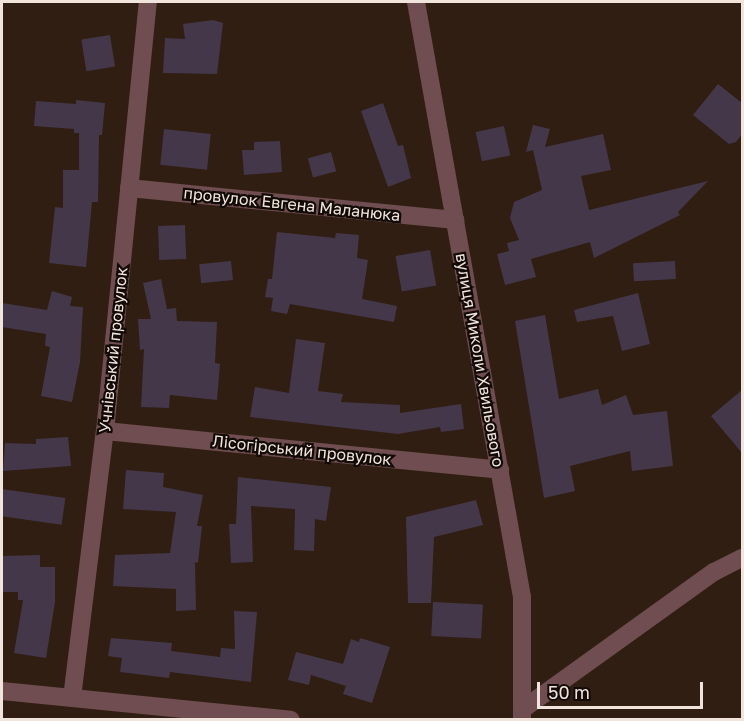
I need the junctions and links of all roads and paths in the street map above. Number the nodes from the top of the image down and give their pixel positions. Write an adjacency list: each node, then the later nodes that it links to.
1 (148, 2): 3 (street, Учнівський провулок)
2 (416, 2): 4 (street, вулиця Миколи Хвильового)
3 (129, 188): 4 (street, провулок Евгена Маланюка); 5 (street, Учнівський провулок)
4 (455, 220): 6 (street, вулиця Миколи Хвильового)
5 (105, 431): 6 (street, Лісогірський провулок); 9 (street, Учнівський провулок)
6 (500, 470): 10 (street, вулиця Миколи Хвильового)
7 (742, 558): 10 (street)
8 (2, 691): 9 (street)
9 (72, 698): 11 (street)
10 (522, 714)
11 (262, 718): 12 (street)
12 (291, 720)

